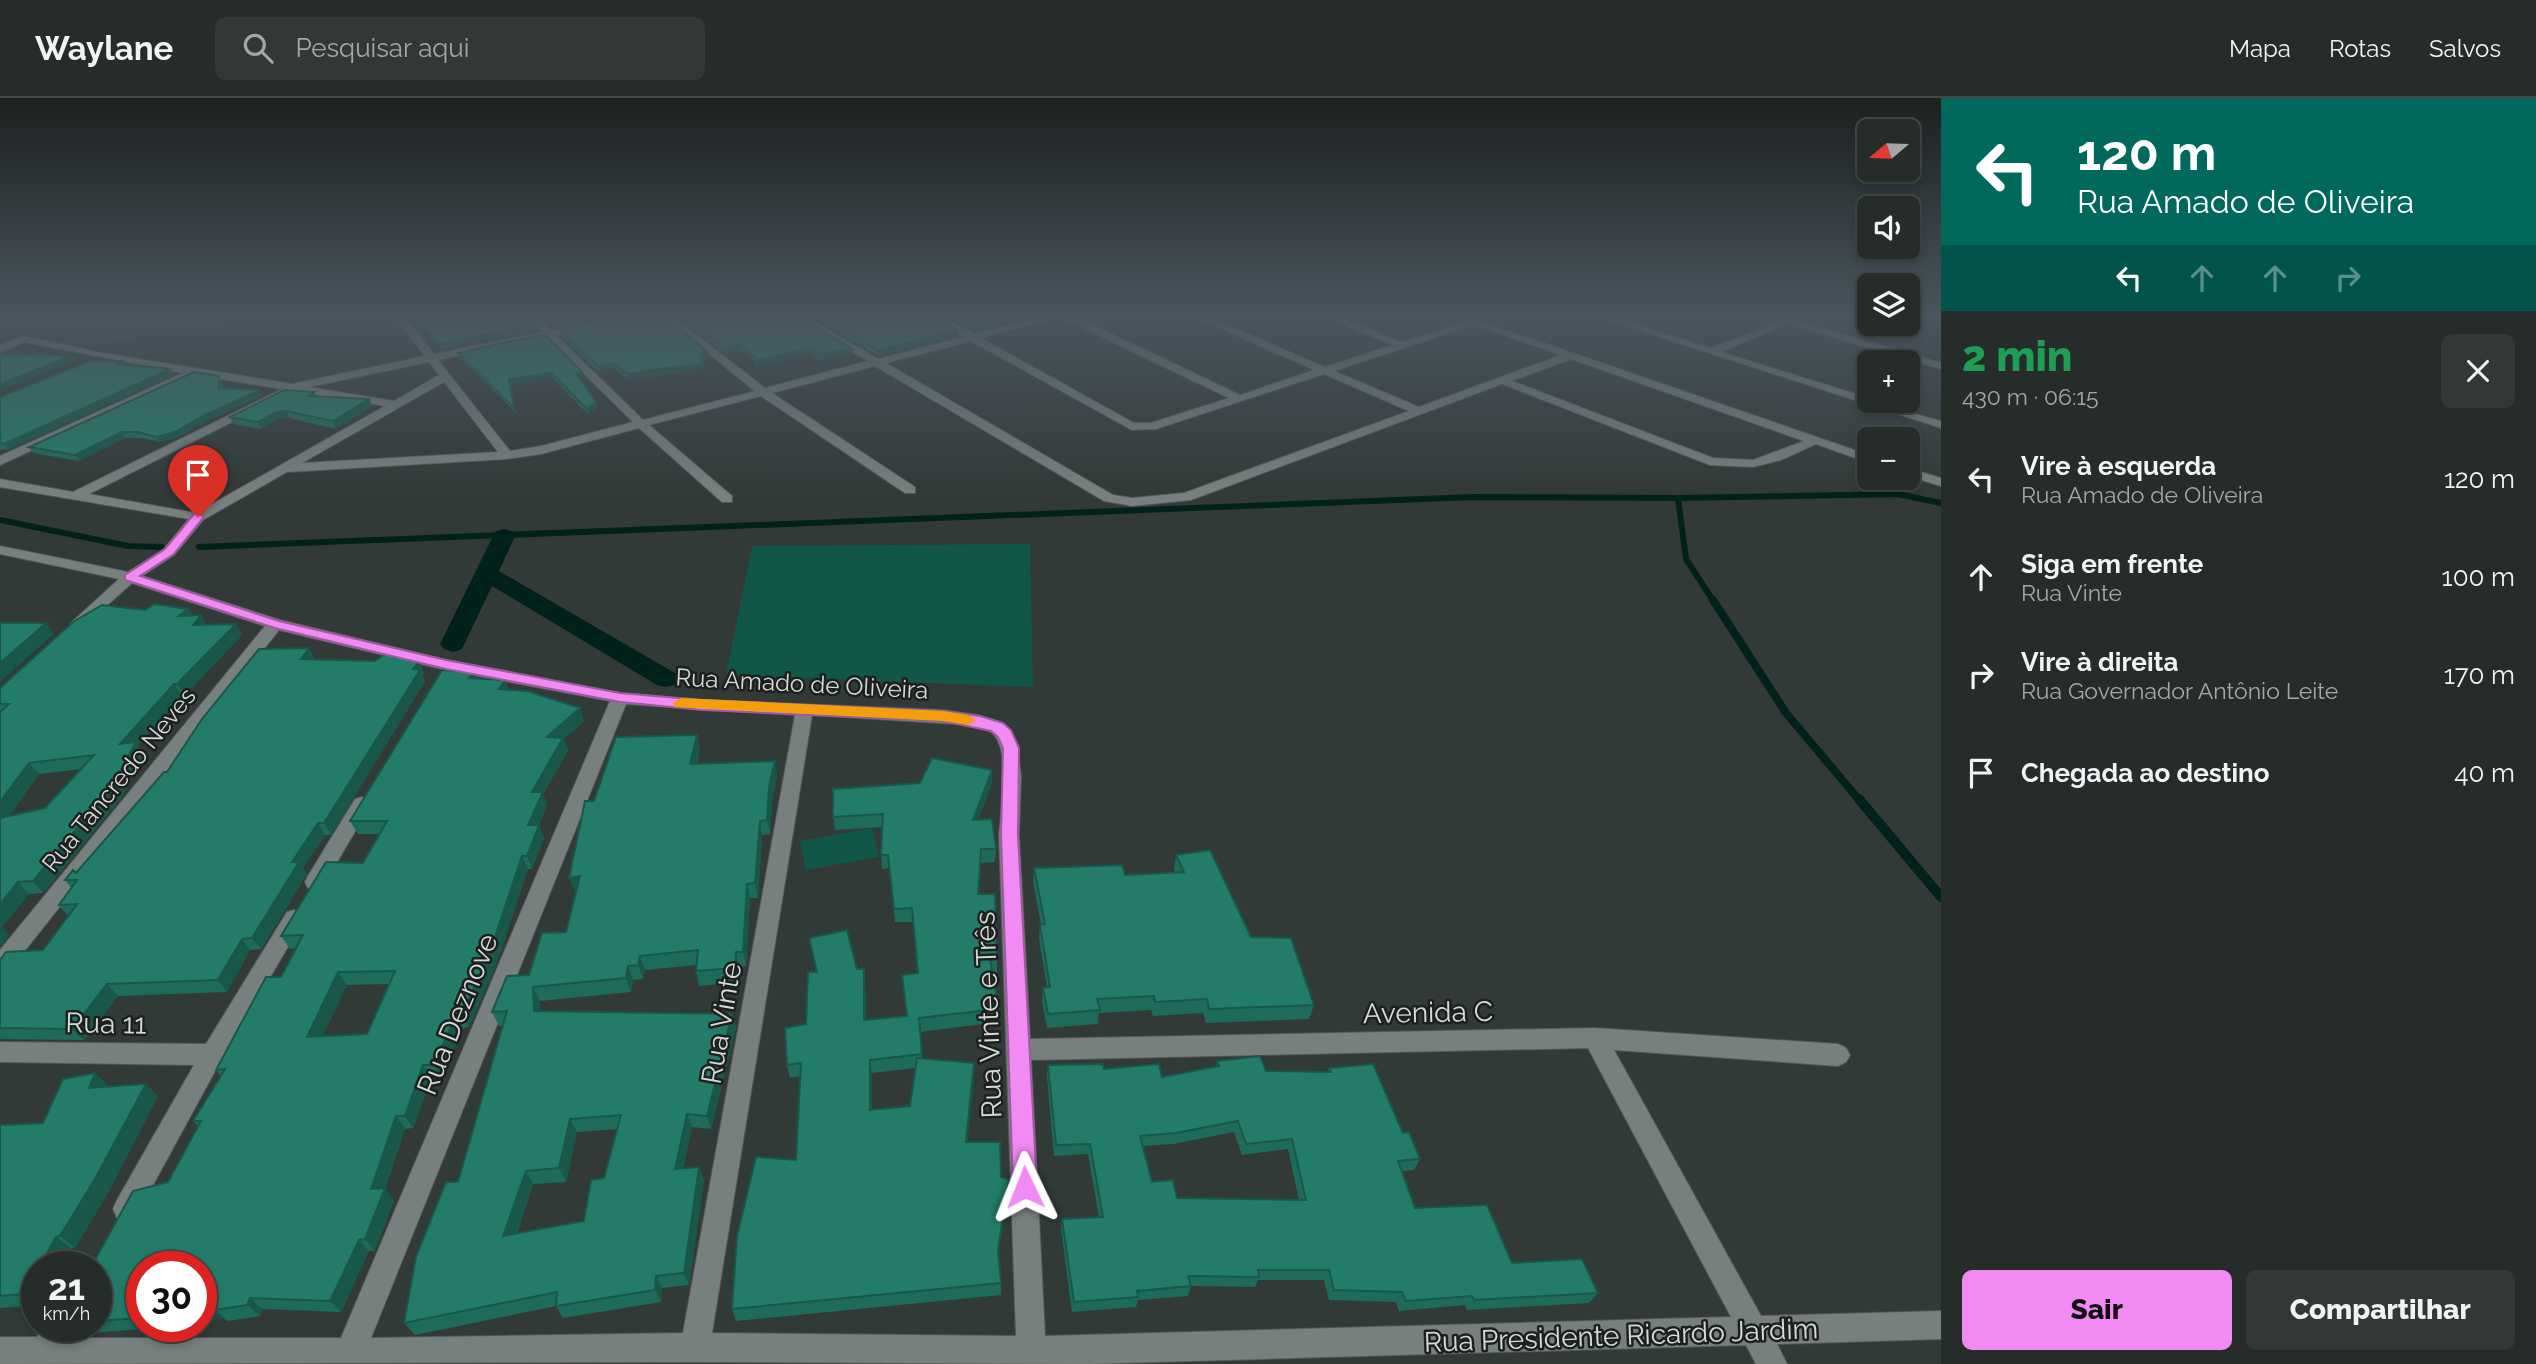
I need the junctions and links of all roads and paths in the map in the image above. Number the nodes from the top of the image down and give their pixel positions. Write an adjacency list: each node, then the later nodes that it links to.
1 (190, 373): 28 (street)
2 (199, 373): 18 (street)
3 (360, 373): 18 (street)
4 (444, 373): 16 (street)
5 (589, 373): 23 (street)
6 (739, 373): 19 (street)
7 (835, 373): 19 (street)
8 (892, 373): 22 (street)
9 (1037, 373): 20 (street)
10 (1185, 373): 20 (street)
11 (1316, 373): 20 (street)
12 (1327, 373): 22 (street)
13 (1524, 373): 17 (street)
14 (1624, 373): 25 (street)
15 (1777, 373): 24 (street)
16 (446, 376): 21 (street); 26 (street)
17 (1503, 381): 22 (street); 25 (street)
18 (294, 387): 21 (street); 34 (street)
19 (763, 392): 23 (street); 33 (street)
20 (1238, 398)
21 (392, 404): 29 (street)
22 (1419, 411)
23 (641, 424): 26 (street); 35 (street)
24 (1941, 425)
25 (1816, 440): 27 (street)
26 (507, 455): 29 (street)
27 (1857, 455)
28 (0, 461)
29 (284, 468): 36 (street)
30 (1920, 476): 31 (street)
31 (1941, 482)
32 (0, 483): 34 (street)
33 (910, 490)
34 (73, 497): 36 (street)
35 (727, 499)
36 (198, 517): 38 (street)
37 (0, 550): 38 (street)
38 (130, 577): 39 (street); 40 (street)
39 (275, 624): 41 (street); 47 (street, Rua Tancredo Neves)
40 (70, 632)
41 (446, 664): 42 (street); 43 (street)
42 (432, 688)
43 (620, 698): 44 (street, Rua Amado de Oliveira); 59 (street, Rua Deznove)
44 (804, 710): 45 (street, Rua Amado de Oliveira); 57 (street, Rua Vinte)
45 (1011, 748): 49 (street, Rua Vinte e Três)
46 (375, 783): 51 (street)
47 (0, 966)
48 (1595, 1038): 49 (street, Avenida C); 52 (street, Avenida C); 55 (street)
49 (1020, 1050): 60 (street, Rua Vinte e Três)
50 (0, 1052): 51 (street, Rua 11)
51 (212, 1055): 53 (street)
52 (1838, 1055)
53 (113, 1232)
54 (1941, 1325): 55 (street, Rua Presidente Ricardo Jardim)
55 (1755, 1331): 60 (street, Rua Presidente Ricardo Jardim); 61 (street)
56 (48, 1347): 58 (street, Rua Presidente Ricardo Jardim); 59 (street, Rua Presidente Ricardo Jardim)
57 (695, 1347): 59 (street, Rua Presidente Ricardo Jardim); 60 (street, Rua Presidente Ricardo Jardim)
58 (0, 1352)
59 (350, 1353)
60 (1032, 1358)
61 (1772, 1364)

